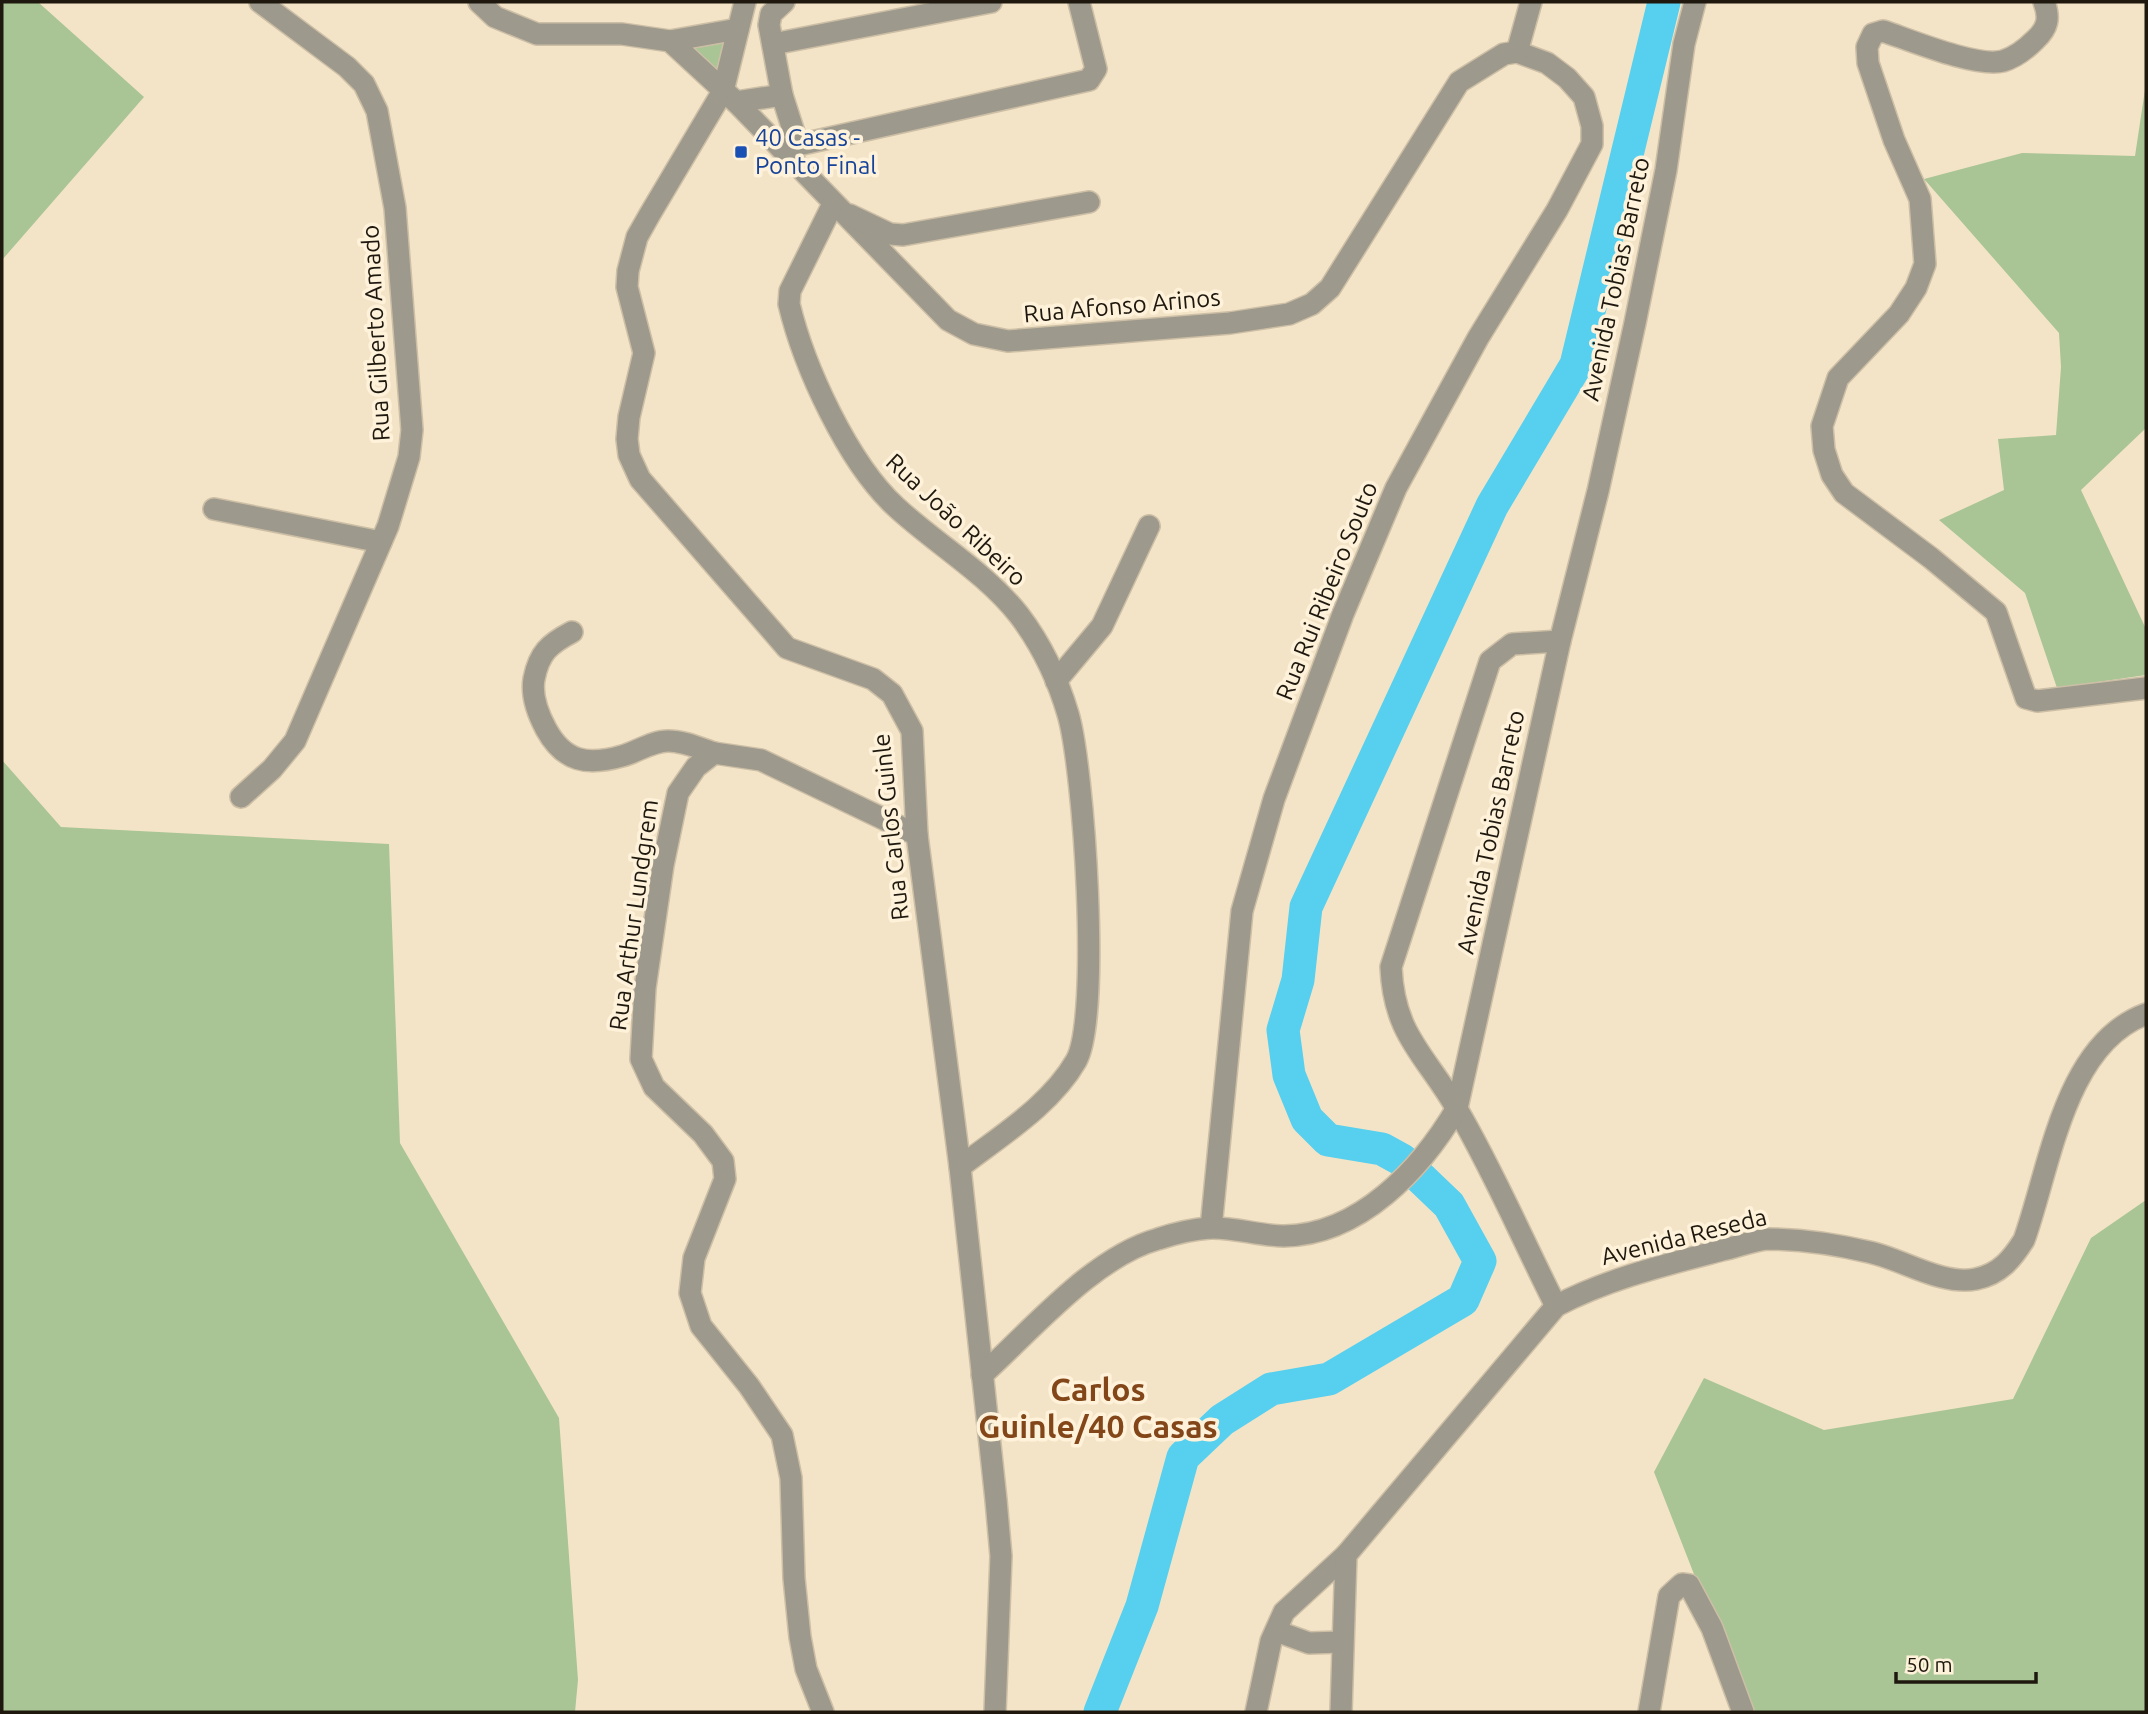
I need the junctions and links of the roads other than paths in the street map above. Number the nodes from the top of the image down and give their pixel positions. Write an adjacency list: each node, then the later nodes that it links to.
1 (260, 2): 20 (street, Rua Gilberto Amado)
2 (479, 2): 11 (street)
3 (745, 2): 10 (street, Rua Carlos Guinle)
4 (784, 2): 12 (street)
5 (991, 2): 12 (street)
6 (1079, 2): 14 (street)
7 (1531, 2): 13 (street)
8 (1695, 2): 22 (street, Avenida Tobias Barreto)
9 (2044, 2): 24 (street)
10 (738, 29): 11 (street); 15 (street, Rua Carlos Guinle)
11 (670, 41): 15 (street, Rua Afonso Arinos)
12 (774, 44): 14 (street)
13 (1517, 52): 17 (street, Rua Afonso Arinos); 31 (street, Rua Rui Ribeiro Souto)
14 (782, 95): 15 (street)
15 (729, 96): 17 (street, Rua Afonso Arinos); 27 (street, Rua Carlos Guinle)
16 (1089, 202): 17 (street)
17 (836, 207): 23 (street, Rua João Ribeiro)
18 (214, 509): 20 (street)
19 (1149, 526): 23 (street)
20 (381, 542): 26 (street, Rua Gilberto Amado)
21 (572, 632): 25 (street)
22 (1560, 641): 29 (street, Avenida Tobias Barreto); 29 (street)
23 (1056, 681): 30 (street, Rua João Ribeiro)
24 (2146, 688)
25 (714, 753): 27 (street); 37 (street, Rua Arthur Lundgrem)
26 (241, 797)
27 (917, 835): 30 (street, Rua Carlos Guinle)
28 (2146, 1014): 32 (street, Avenida Reseda)
29 (1457, 1108): 31 (street, Avenida Tobias Barreto); 32 (street)
30 (960, 1167): 33 (street, Rua Carlos Guinle)
31 (1211, 1228): 33 (street, Avenida Tobias Barreto)
32 (1556, 1306): 34 (street, Avenida Reseda)
33 (982, 1375): 38 (street, Rua Carlos Guinle)
34 (1346, 1555): 35 (street, Avenida Reseda); 36 (street)
35 (1276, 1631): 36 (street); 39 (street, Avenida Reseda)
36 (1342, 1642): 40 (street)
37 (823, 1712)
38 (995, 1712)
39 (1256, 1712)
40 (1342, 1712)
41 (1649, 1712): 42 (street)
42 (1743, 1712)

